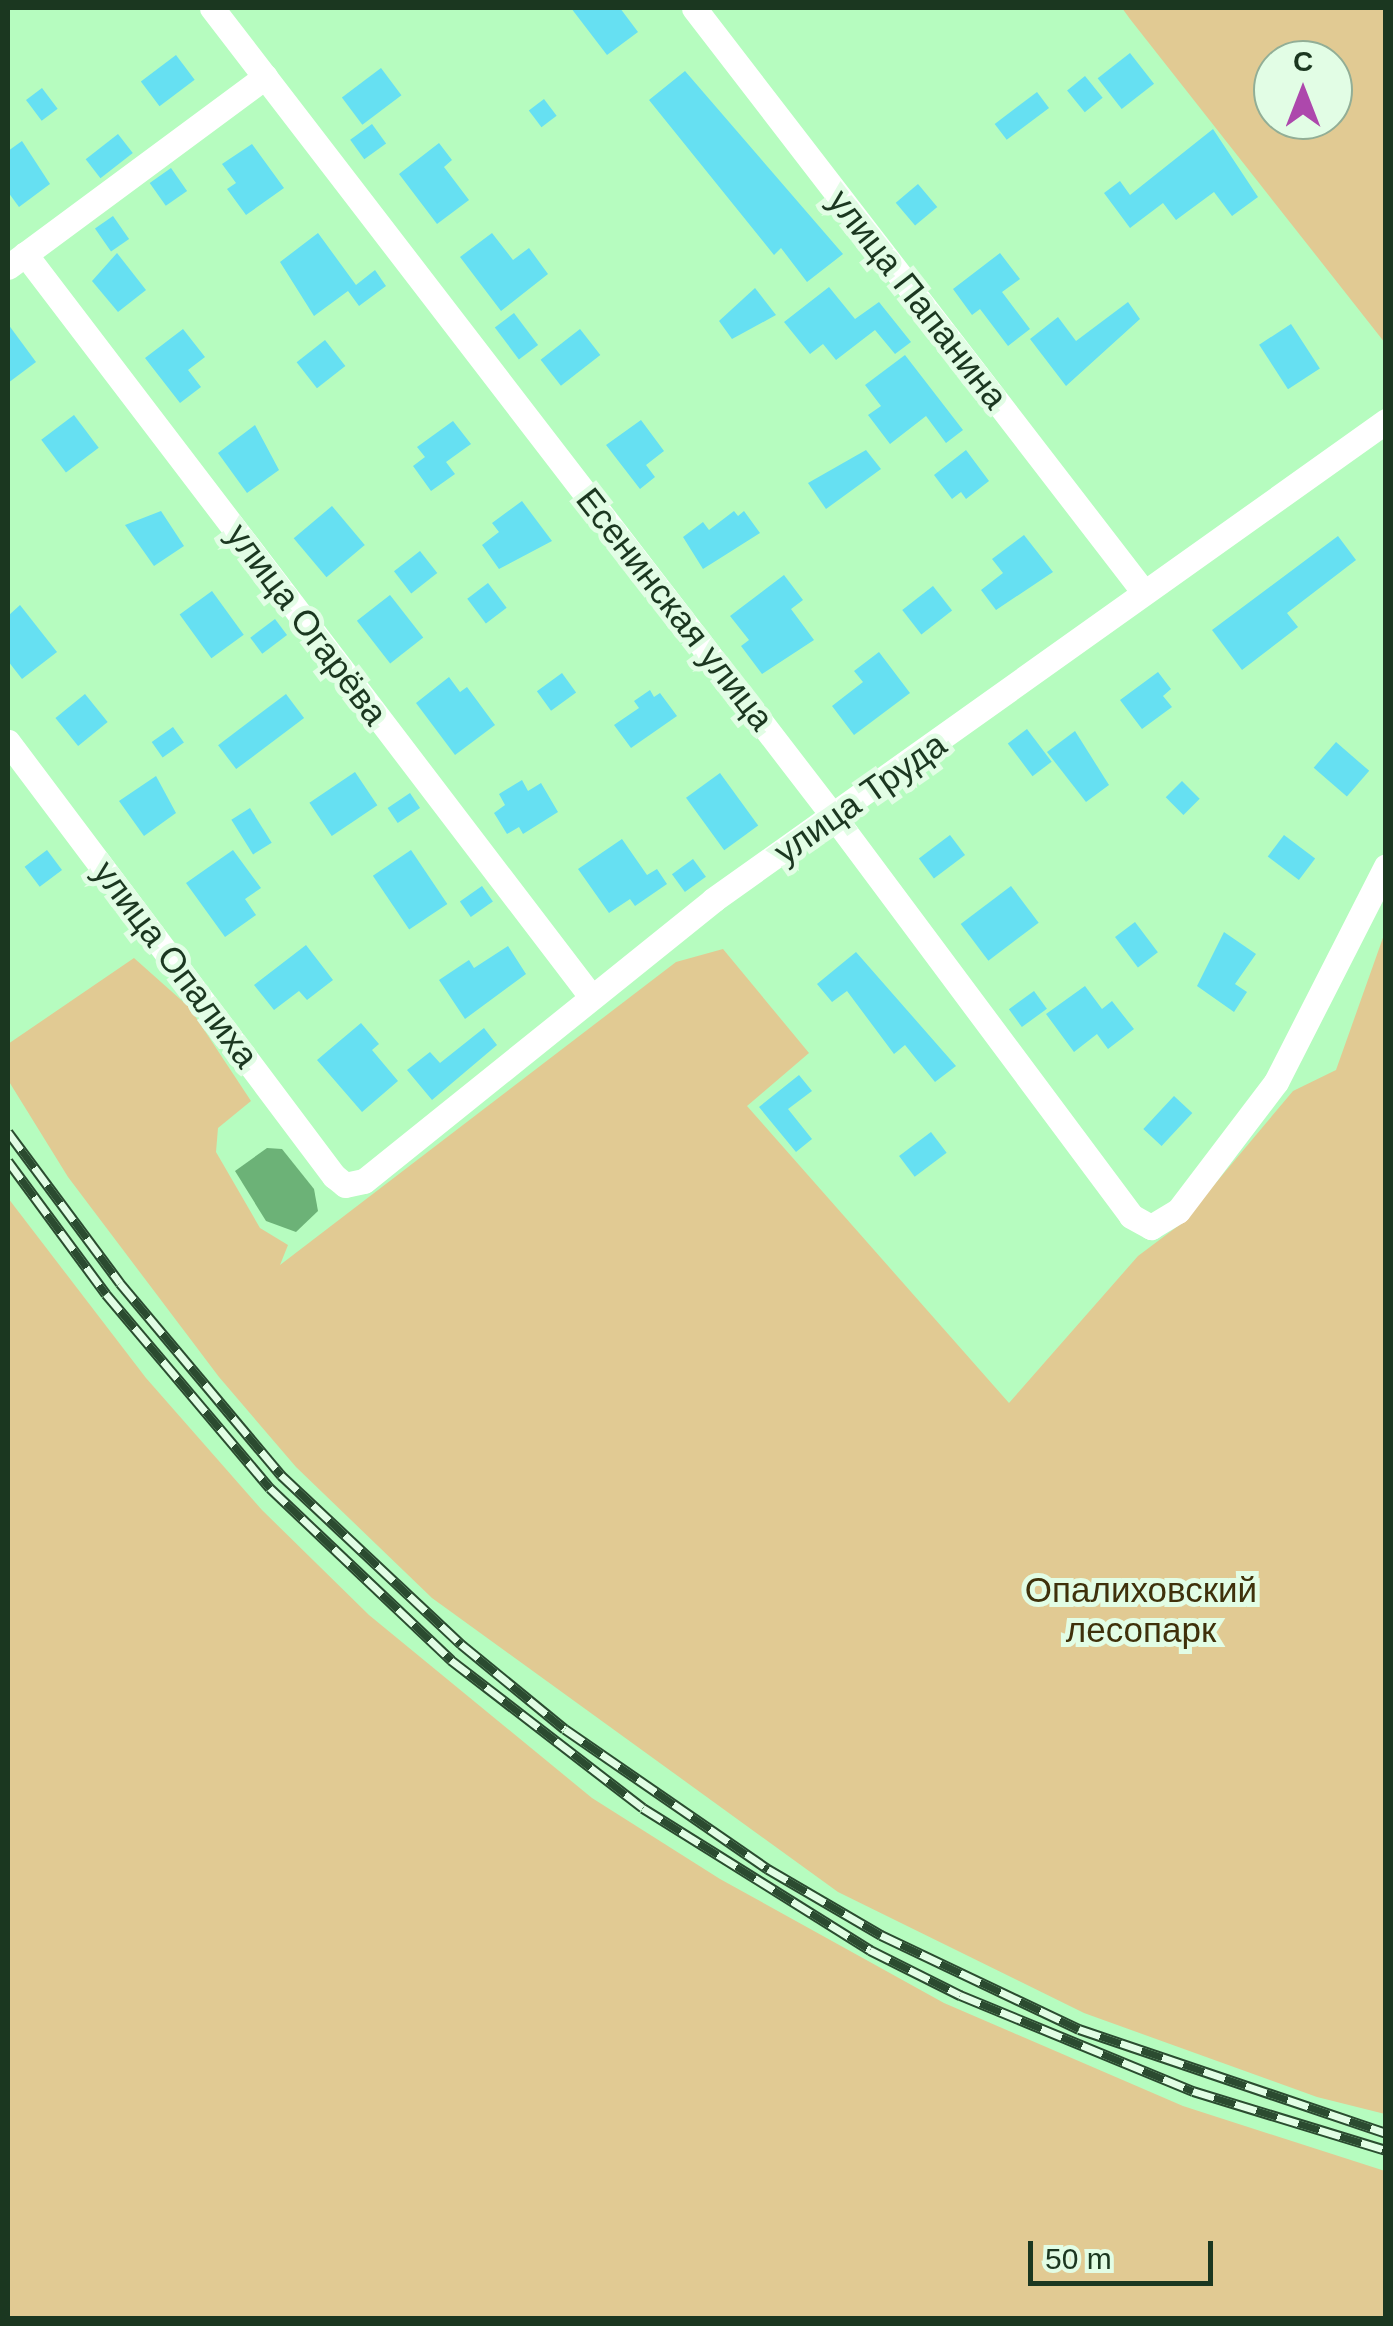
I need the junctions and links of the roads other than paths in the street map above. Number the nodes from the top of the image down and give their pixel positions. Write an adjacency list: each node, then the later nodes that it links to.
1 (212, 8): 3 (street, Есенинская улица)
2 (694, 8): 6 (street, улица Папанина)
3 (265, 77): 4 (street); 8 (street, Есенинская улица)
4 (16, 260): 10 (street, улица Огарёва)
5 (1386, 421): 6 (street, улица Труда)
6 (1142, 591): 8 (street, улица Труда)
7 (8, 742): 11 (street, улица Опалиха)
8 (834, 817): 9 (street, Есенинская улица); 10 (street, улица Труда)
9 (1386, 866)
10 (590, 995): 11 (street, улица Труда)
11 (345, 1184)

